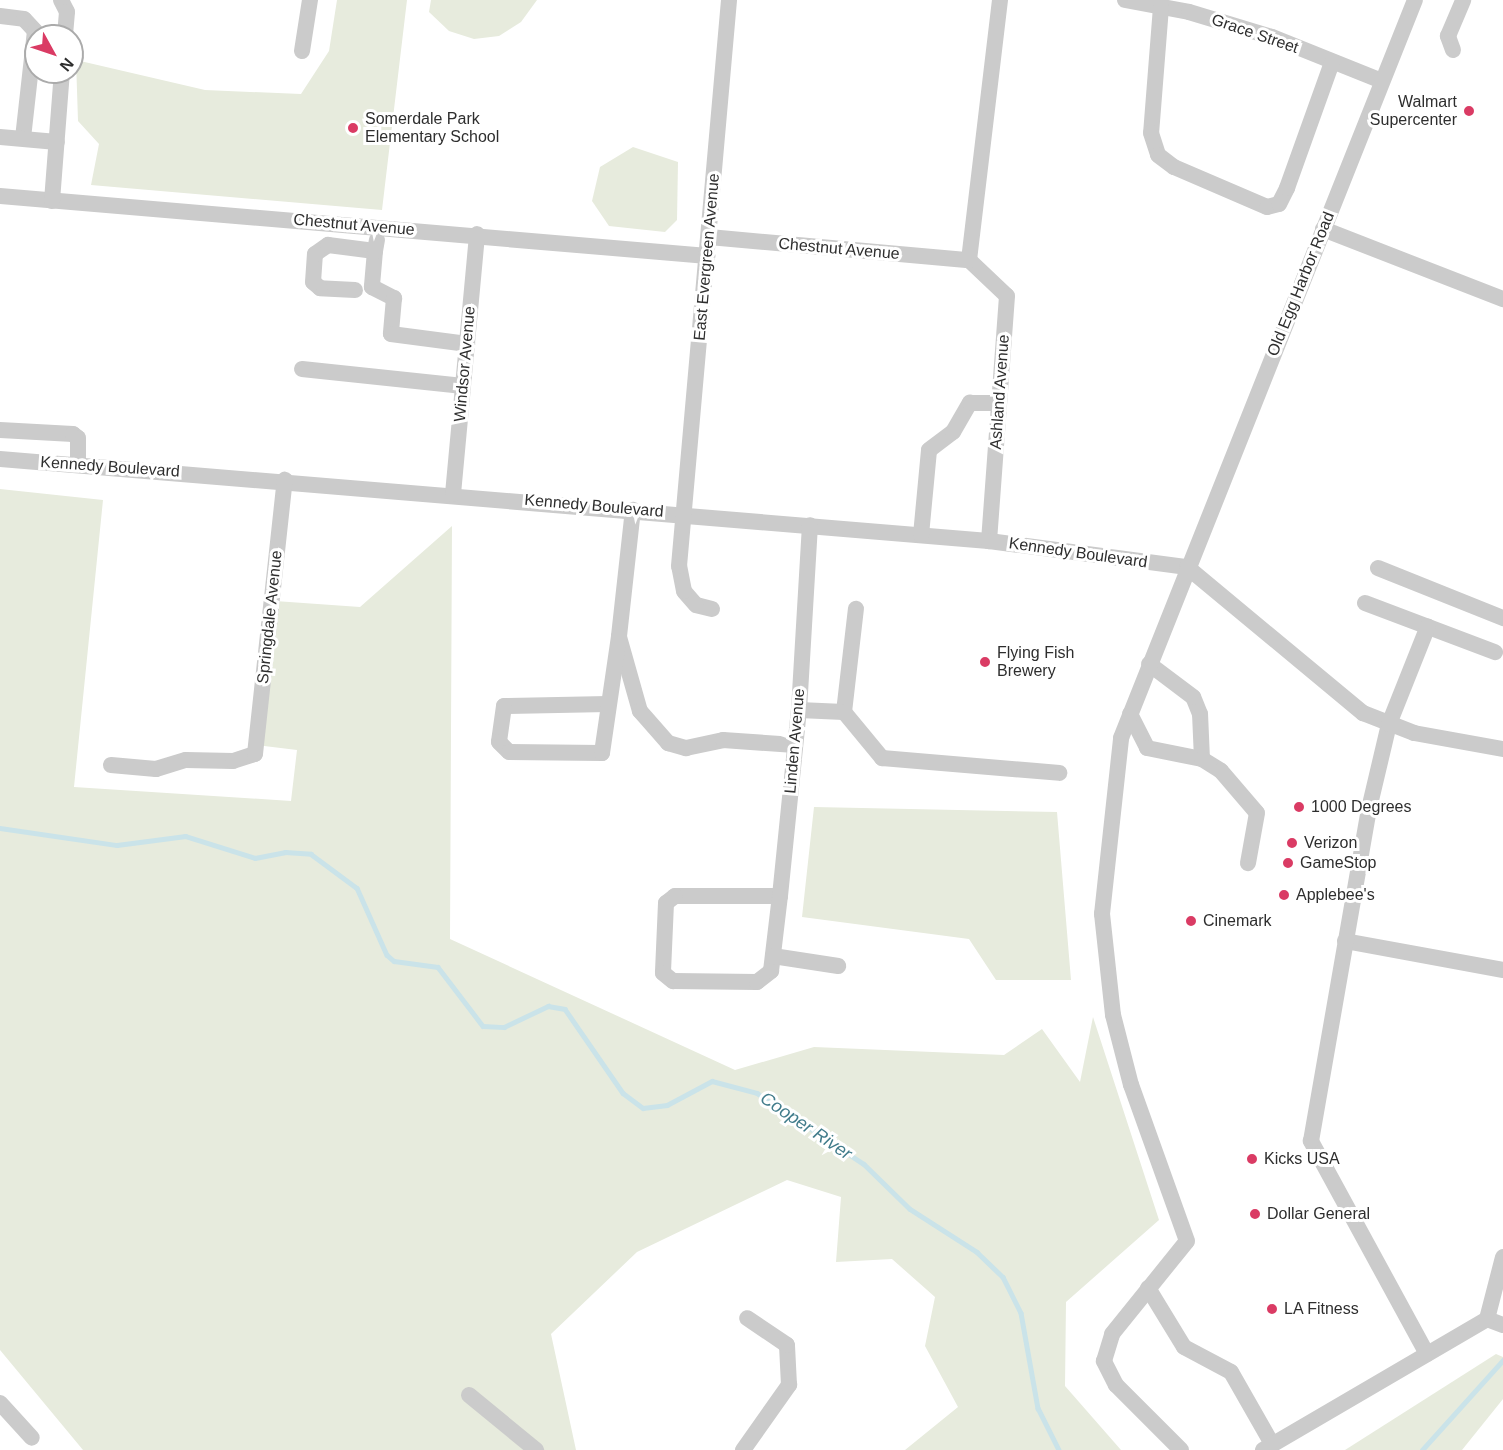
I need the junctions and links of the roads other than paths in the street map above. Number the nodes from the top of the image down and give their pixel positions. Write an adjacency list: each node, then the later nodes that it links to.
1 (61, 0): 10 (street)
2 (310, 0): 12 (street)
3 (729, 0): 24 (street, East Evergreen Avenue)
4 (1000, 0): 27 (street)
5 (1125, 0): 8 (street, Grace Street)
6 (1415, 0): 14 (street, Old Egg Harbor Road)
7 (1463, 0): 11 (street)
8 (1161, 7): 13 (street, Grace Street); 13 (street)
9 (0, 16): 17 (street)
10 (66, 24)
11 (1453, 50)
12 (302, 51)
13 (1332, 62): 14 (street, Grace Street)
14 (1382, 81): 22 (street, Old Egg Harbor Road)
15 (61, 84): 18 (street)
16 (0, 137): 17 (street)
17 (22, 138): 18 (street)
18 (57, 142): 20 (street)
19 (0, 196): 20 (street, Chestnut Avenue)
20 (52, 201): 21 (street, Chestnut Avenue)
21 (378, 229): 23 (street, Chestnut Avenue); 25 (street)
22 (1323, 229): 29 (street); 44 (street, Old Egg Harbor Road)
23 (477, 234): 26 (street, Chestnut Avenue); 30 (street, Windsor Avenue)
24 (709, 237): 26 (street, East Evergreen Avenue); 27 (street, Chestnut Avenue)
25 (375, 251): 28 (street); 30 (street)
26 (707, 256): 40 (street, East Evergreen Avenue)
27 (969, 260): 33 (street, Ashland Avenue)
28 (354, 290)
29 (1503, 299)
30 (467, 344): 32 (street, Windsor Avenue)
31 (302, 369): 32 (street)
32 (463, 386): 38 (street, Windsor Avenue)
33 (999, 403): 42 (street); 43 (street, Ashland Avenue)
34 (0, 430): 36 (street)
35 (0, 459): 36 (street, Kennedy Boulevard)
36 (78, 464): 37 (street, Kennedy Boulevard)
37 (285, 480): 38 (street, Kennedy Boulevard); 62 (street, Springdale Avenue)
38 (453, 494): 39 (street, Kennedy Boulevard)
39 (633, 510): 40 (street, Kennedy Boulevard); 51 (street)
40 (682, 514): 41 (street, Kennedy Boulevard); 47 (street, East Evergreen Avenue)
41 (810, 525): 42 (street, Kennedy Boulevard); 55 (street, Linden Avenue)
42 (921, 535): 43 (street, Kennedy Boulevard)
43 (988, 541): 44 (street, Kennedy Boulevard)
44 (1187, 567): 53 (street, Old Egg Harbor Road); 58 (street)
45 (1378, 568): 49 (street)
46 (1365, 603): 50 (street)
47 (712, 609)
48 (856, 609): 56 (street)
49 (1503, 618)
50 (1428, 626): 52 (street); 58 (street)
51 (619, 636): 54 (street); 59 (street)
52 (1495, 652)
53 (1149, 664): 57 (street, Old Egg Harbor Road); 61 (street)
54 (608, 704): 54 (street)
55 (799, 710): 56 (street); 59 (street, Linden Avenue)
56 (844, 712): 63 (street)
57 (1130, 714): 61 (street); 71 (street, Old Egg Harbor Road)
58 (1389, 723): 60 (street); 66 (street)
59 (795, 745): 65 (street, Linden Avenue)
60 (1503, 749)
61 (1202, 759): 64 (street)
62 (111, 765)
63 (1059, 773)
64 (1248, 863)
65 (780, 896): 67 (street, Linden Avenue); 67 (street)
66 (1346, 941): 69 (street); 74 (street)
67 (773, 956): 68 (street)
68 (838, 966)
69 (1503, 970)
70 (1503, 1257): 73 (street)
71 (1148, 1288): 78 (street); 81 (street)
72 (747, 1317): 80 (street)
73 (1495, 1322): 74 (street)
74 (1427, 1354): 78 (street)
75 (469, 1395): 79 (street)
76 (0, 1402): 77 (street)
77 (32, 1438)
78 (1267, 1447)
79 (536, 1450)
80 (743, 1450)
81 (1181, 1450)

